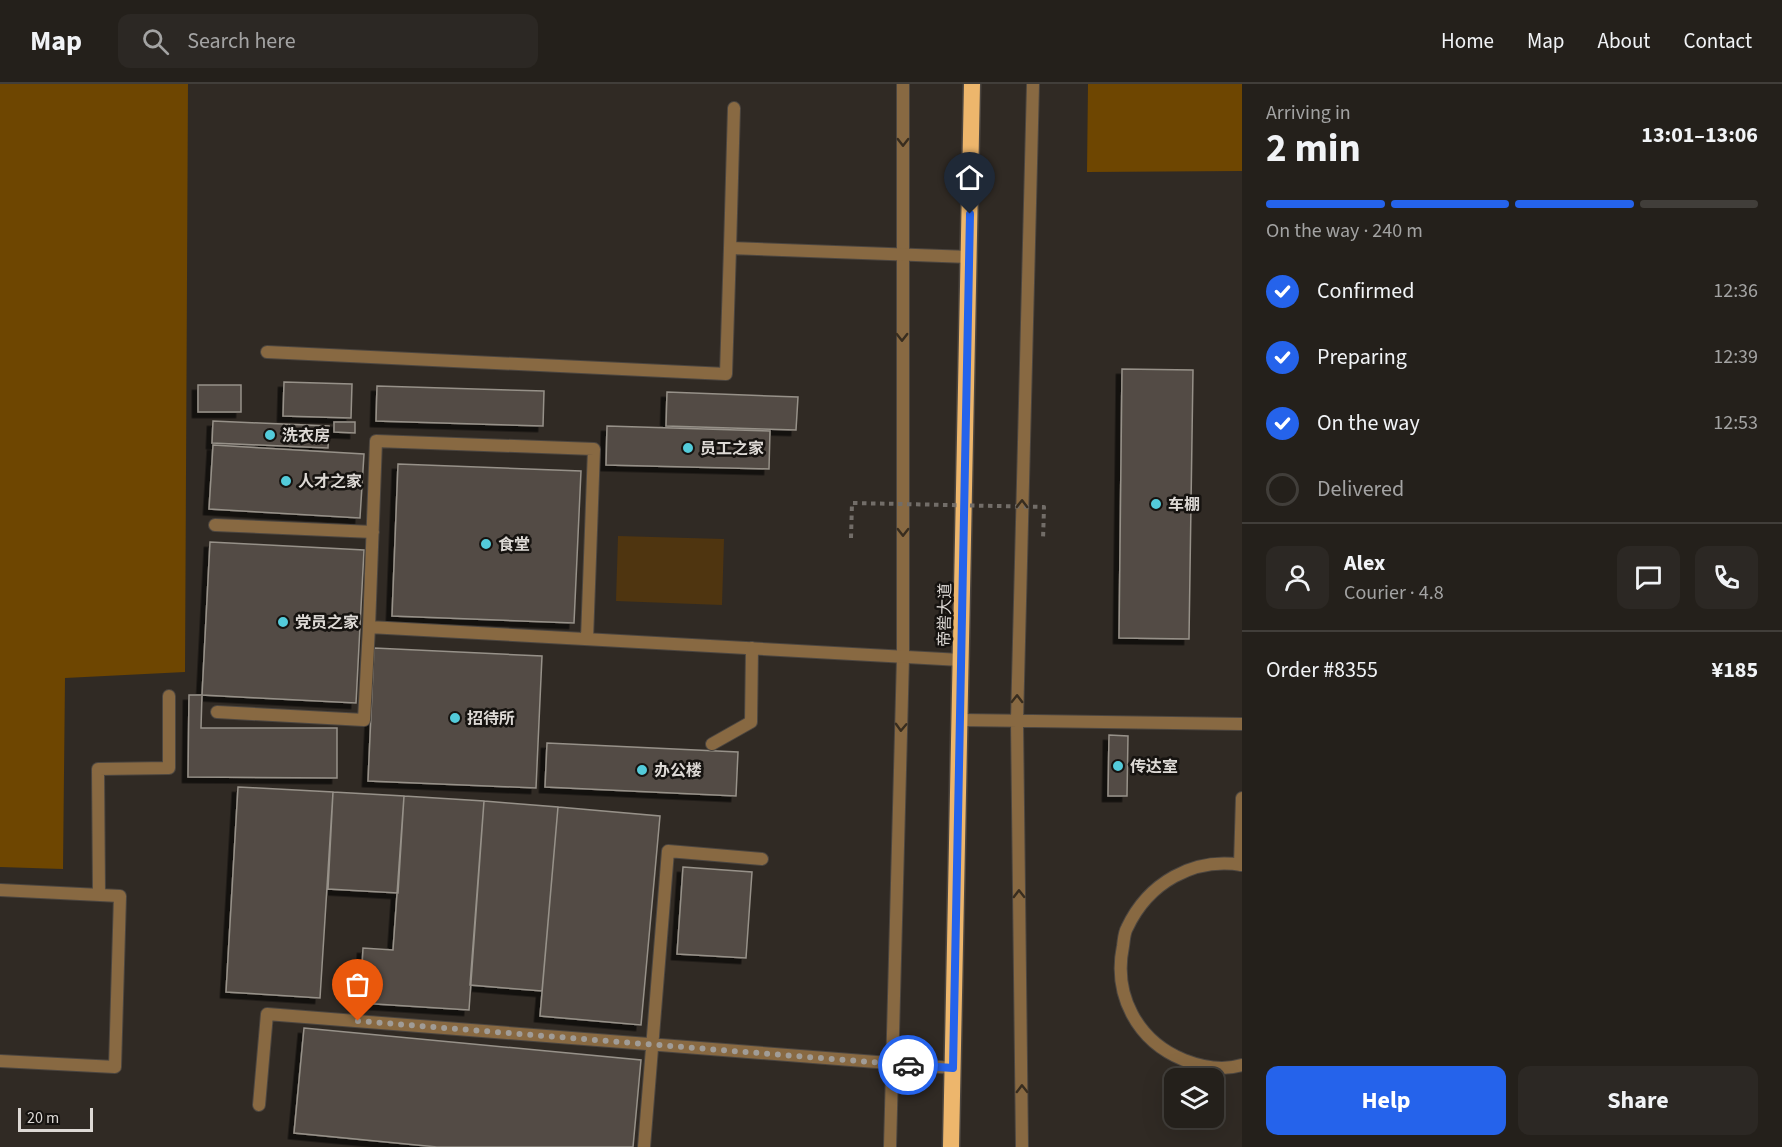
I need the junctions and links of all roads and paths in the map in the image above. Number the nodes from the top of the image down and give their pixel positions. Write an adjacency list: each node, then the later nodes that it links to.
1 (903, 84): 6 (street, one-way to 6)
2 (972, 84): 7 (highway, 帝喾大道)
3 (1033, 84): 21 (street, one-way to 3)
4 (734, 108): 5 (street)
5 (730, 248): 6 (street); 8 (street)
6 (902, 255): 7 (street); 16 (street, one-way to 16)
7 (969, 257): 17 (highway, 帝喾大道)
8 (267, 352)
9 (215, 525): 10 (street)
10 (373, 532): 13 (street); 14 (street)
11 (851, 538): 12 (path, bridge)
12 (1043, 540)
13 (369, 627): 14 (street); 19 (street)
14 (586, 639): 15 (street)
15 (752, 648): 16 (street); 23 (street)
16 (903, 657): 17 (street); 31 (street, one-way to 31)
17 (961, 660): 20 (highway, 帝喾大道)
18 (169, 696): 28 (street)
19 (217, 711)
20 (960, 720): 21 (street); 33 (highway, 帝喾大道)
21 (1017, 721): 22 (street); 38 (street, one-way to 21)
22 (1242, 724)
23 (712, 744)
24 (1242, 798): 26 (street)
25 (762, 859): 29 (street)
26 (1241, 865): 32 (street)
27 (0, 890): 28 (street)
28 (99, 895): 30 (street)
29 (652, 1045): 31 (street); 34 (street); 35 (street)
30 (0, 1061)
31 (892, 1064): 33 (street); 36 (street)
32 (1242, 1065)
33 (953, 1068): 37 (highway, 帝喾大道)
34 (259, 1105)
35 (644, 1147)
36 (891, 1147)
37 (951, 1147)
38 (1022, 1147)

